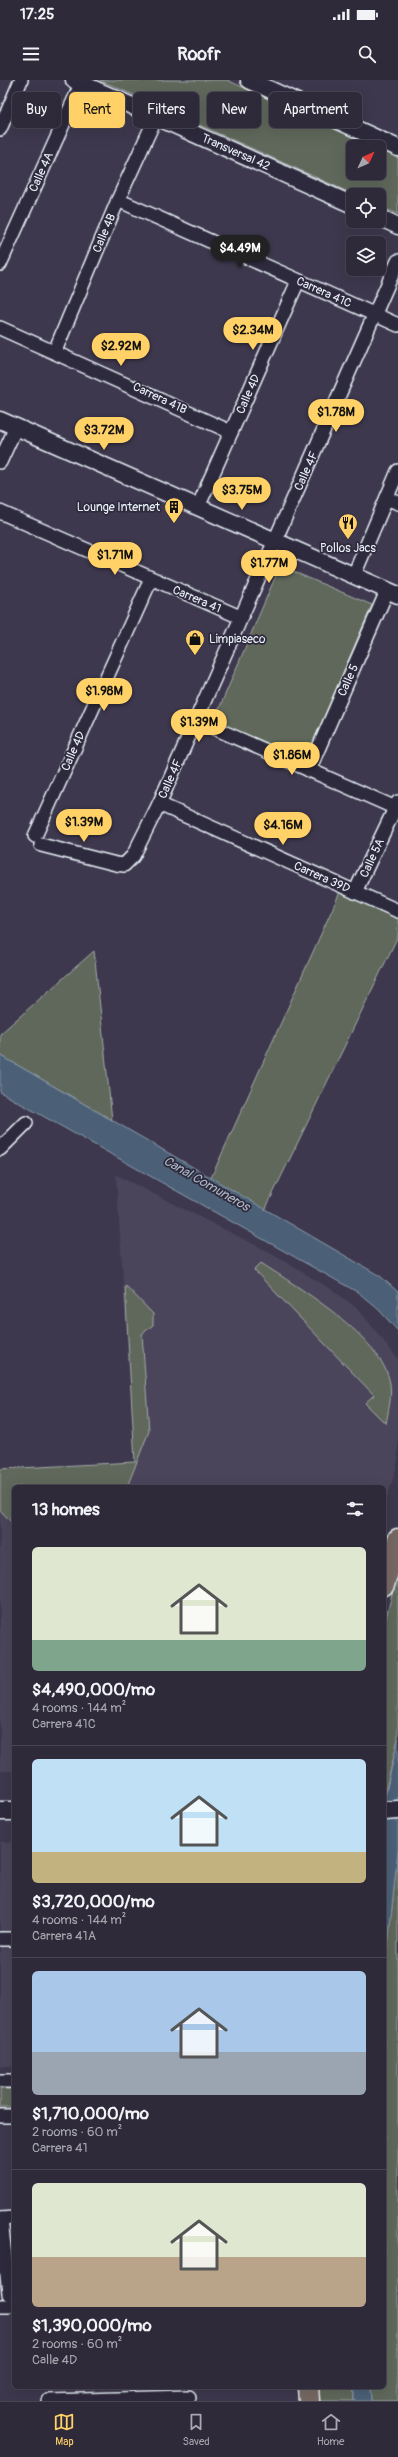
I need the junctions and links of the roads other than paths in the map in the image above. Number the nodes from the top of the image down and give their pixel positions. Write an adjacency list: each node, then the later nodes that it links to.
1 (21, 80): 7 (street)
2 (249, 80): 8 (street)
3 (79, 81): 4 (street, Transversal 42); 13 (street, Calle 4A)
4 (133, 106)
5 (151, 128): 9 (street, Calle 4B)
6 (181, 128): 10 (street, Transversal 42)
7 (0, 129)
8 (398, 148)
9 (118, 200): 15 (street, Carrera 41C); 19 (street, Calle 4B)
10 (346, 202)
11 (386, 220): 12 (street)
12 (398, 226)
13 (1, 260)
14 (398, 260): 16 (street, Calle 4F)
15 (298, 281): 16 (street, Carrera 41C); 22 (street, Calle 4D)
16 (374, 314): 17 (street, Carrera 41C); 28 (street, Calle 4F)
17 (398, 325)
18 (0, 328): 19 (street, Carrera 41B)
19 (55, 351): 22 (street, Carrera 41B)
20 (0, 420): 21 (street)
21 (16, 427): 23 (street); 26 (street)
22 (231, 432): 26 (street, Calle 4D)
23 (0, 462)
24 (398, 472): 25 (street)
25 (392, 501): 29 (street)
26 (198, 507): 28 (street)
27 (0, 512): 30 (street, Carrera 41)
28 (275, 540): 29 (street); 32 (street, Calle 4F)
29 (354, 575): 31 (street)
30 (151, 579): 32 (street, Carrera 41); 37 (street, Calle 4D)
31 (393, 593): 34 (street, Calle 5)
32 (240, 617): 33 (street, Calle 4F)
33 (196, 720): 34 (street); 35 (street, Calle 4F)
34 (309, 770): 36 (street)
35 (159, 804): 37 (street, Calle 4F); 38 (street, Carrera 39D)
36 (397, 806): 38 (street, Calle 5A)
37 (133, 856)
38 (355, 892): 39 (street, Carrera 39D)
39 (398, 911)
40 (26, 1123): 41 (street)
41 (0, 1149)
42 (398, 1539): 43 (main road)
43 (386, 1578)
44 (398, 1810): 47 (main road)
45 (0, 1811): 46 (main road)
46 (12, 1811)
47 (386, 1811)
48 (0, 1939): 49 (street)
49 (12, 1939)
50 (0, 2081): 51 (street)
51 (12, 2081)
52 (0, 2116): 53 (street)
53 (12, 2116)
54 (5, 2219): 55 (street)
55 (8, 2294)
56 (0, 2306): 57 (street)
57 (12, 2306)
58 (308, 2389): 61 (main road)
59 (190, 2395): 60 (street)
60 (48, 2401)
61 (309, 2401)

